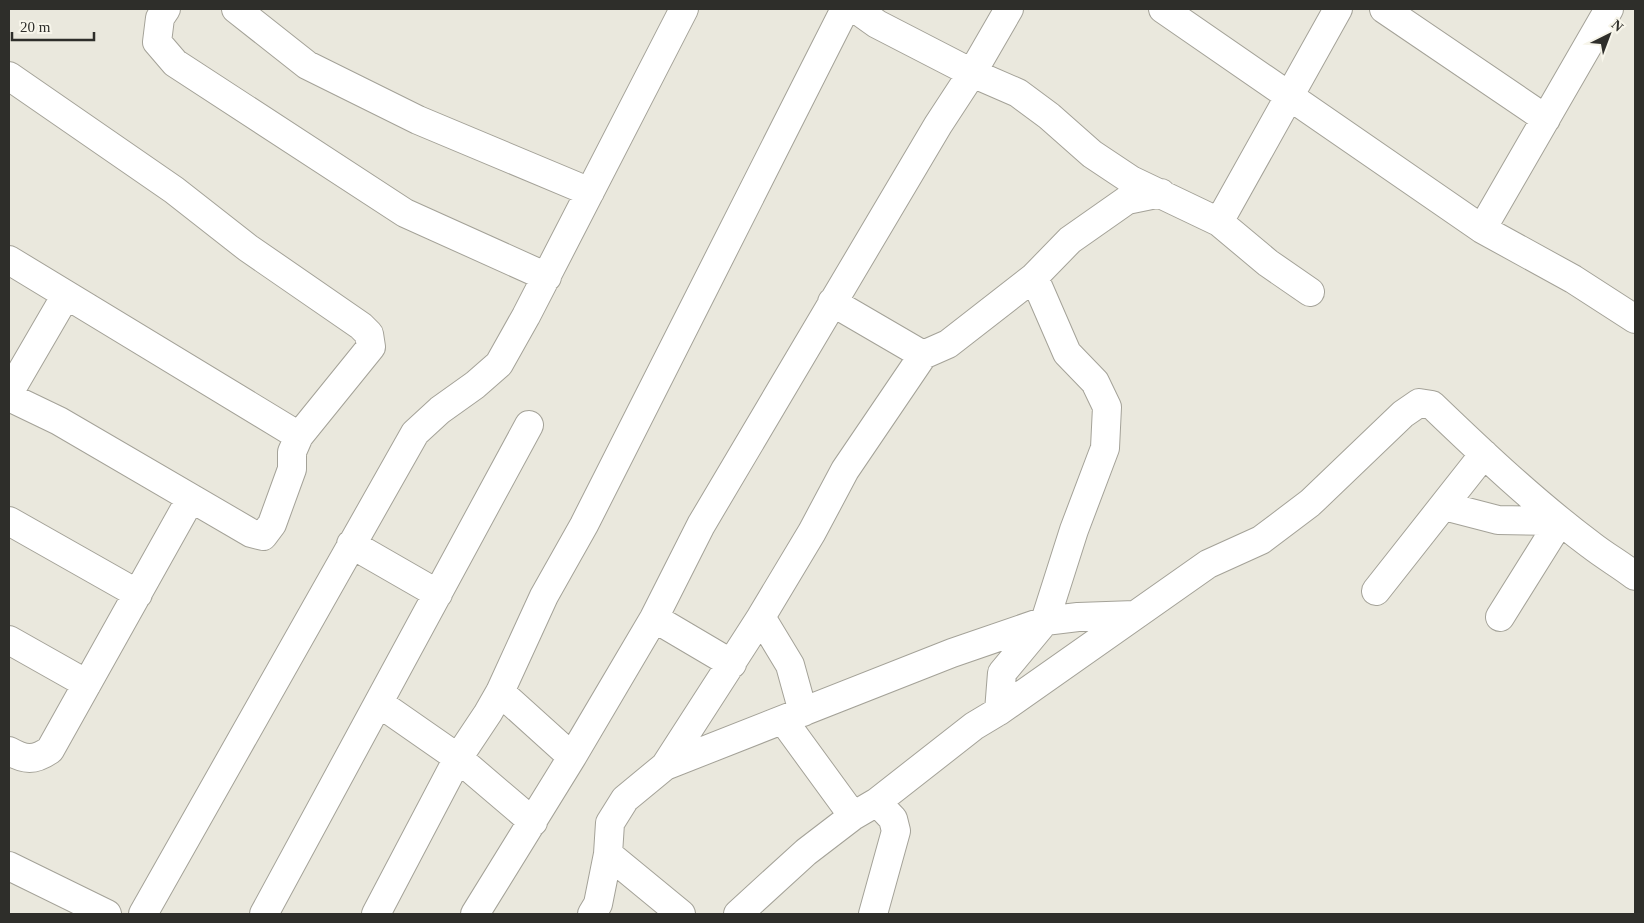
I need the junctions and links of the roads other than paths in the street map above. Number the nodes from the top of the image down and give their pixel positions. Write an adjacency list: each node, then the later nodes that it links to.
1 (166, 9): 20 (street)
2 (236, 9): 15 (street)
3 (684, 9): 15 (street)
4 (845, 9): 49 (street)
5 (856, 9): 11 (street)
6 (1009, 9): 11 (street)
7 (1163, 9): 13 (street)
8 (1338, 9): 13 (street)
9 (1384, 9): 14 (street)
10 (1609, 9): 14 (street)
11 (972, 73): 16 (street); 24 (street)
12 (9, 76): 30 (street)
13 (1289, 97): 17 (street); 18 (street)
14 (1546, 119): 18 (street)
15 (590, 192): 20 (street)
16 (1161, 193): 17 (street); 21 (street)
17 (1219, 222): 22 (street)
18 (1482, 229): 25 (street)
19 (9, 260): 23 (street)
20 (547, 277): 36 (street)
21 (1034, 277): 26 (street); 45 (street)
22 (1310, 292)
23 (66, 295): 27 (street); 30 (street)
24 (832, 302): 26 (street); 44 (street)
25 (1635, 319)
26 (923, 354): 42 (street)
27 (9, 393)
28 (9, 397): 32 (street)
29 (529, 425): 40 (street)
30 (299, 436): 32 (street)
31 (1484, 454): 33 (street); 35 (street); 41 (street)
32 (191, 498): 39 (street)
33 (1444, 506): 35 (street); 38 (street)
34 (9, 521): 39 (street)
35 (1560, 521): 37 (street); 43 (street)
36 (351, 544): 40 (street); 63 (street)
37 (1635, 576)
38 (1376, 591)
39 (138, 594): 48 (street)
40 (438, 594): 50 (street)
41 (1135, 615): 45 (street); 51 (street)
42 (762, 617): 47 (street); 52 (street)
43 (1500, 617)
44 (654, 618): 47 (street); 54 (street)
45 (1045, 621): 51 (street); 52 (street)
46 (9, 640): 48 (street)
47 (732, 664): 56 (street)
48 (87, 684): 53 (street)
49 (500, 692): 54 (street); 55 (street)
50 (379, 703): 55 (street); 64 (street)
51 (999, 711): 57 (street)
52 (793, 716): 56 (street); 58 (street)
53 (9, 751)
54 (572, 757): 59 (street)
55 (458, 758): 59 (street); 65 (street)
56 (665, 766): 60 (street)
57 (877, 802): 58 (street); 70 (street)
58 (853, 816): 69 (street)
59 (532, 822): 66 (street)
60 (608, 854): 67 (street); 68 (street)
61 (9, 866): 62 (street)
62 (106, 914)
63 (143, 914)
64 (264, 914)
65 (376, 914)
66 (475, 914)
67 (592, 914)
68 (681, 914)
69 (738, 914)
70 (872, 914)

